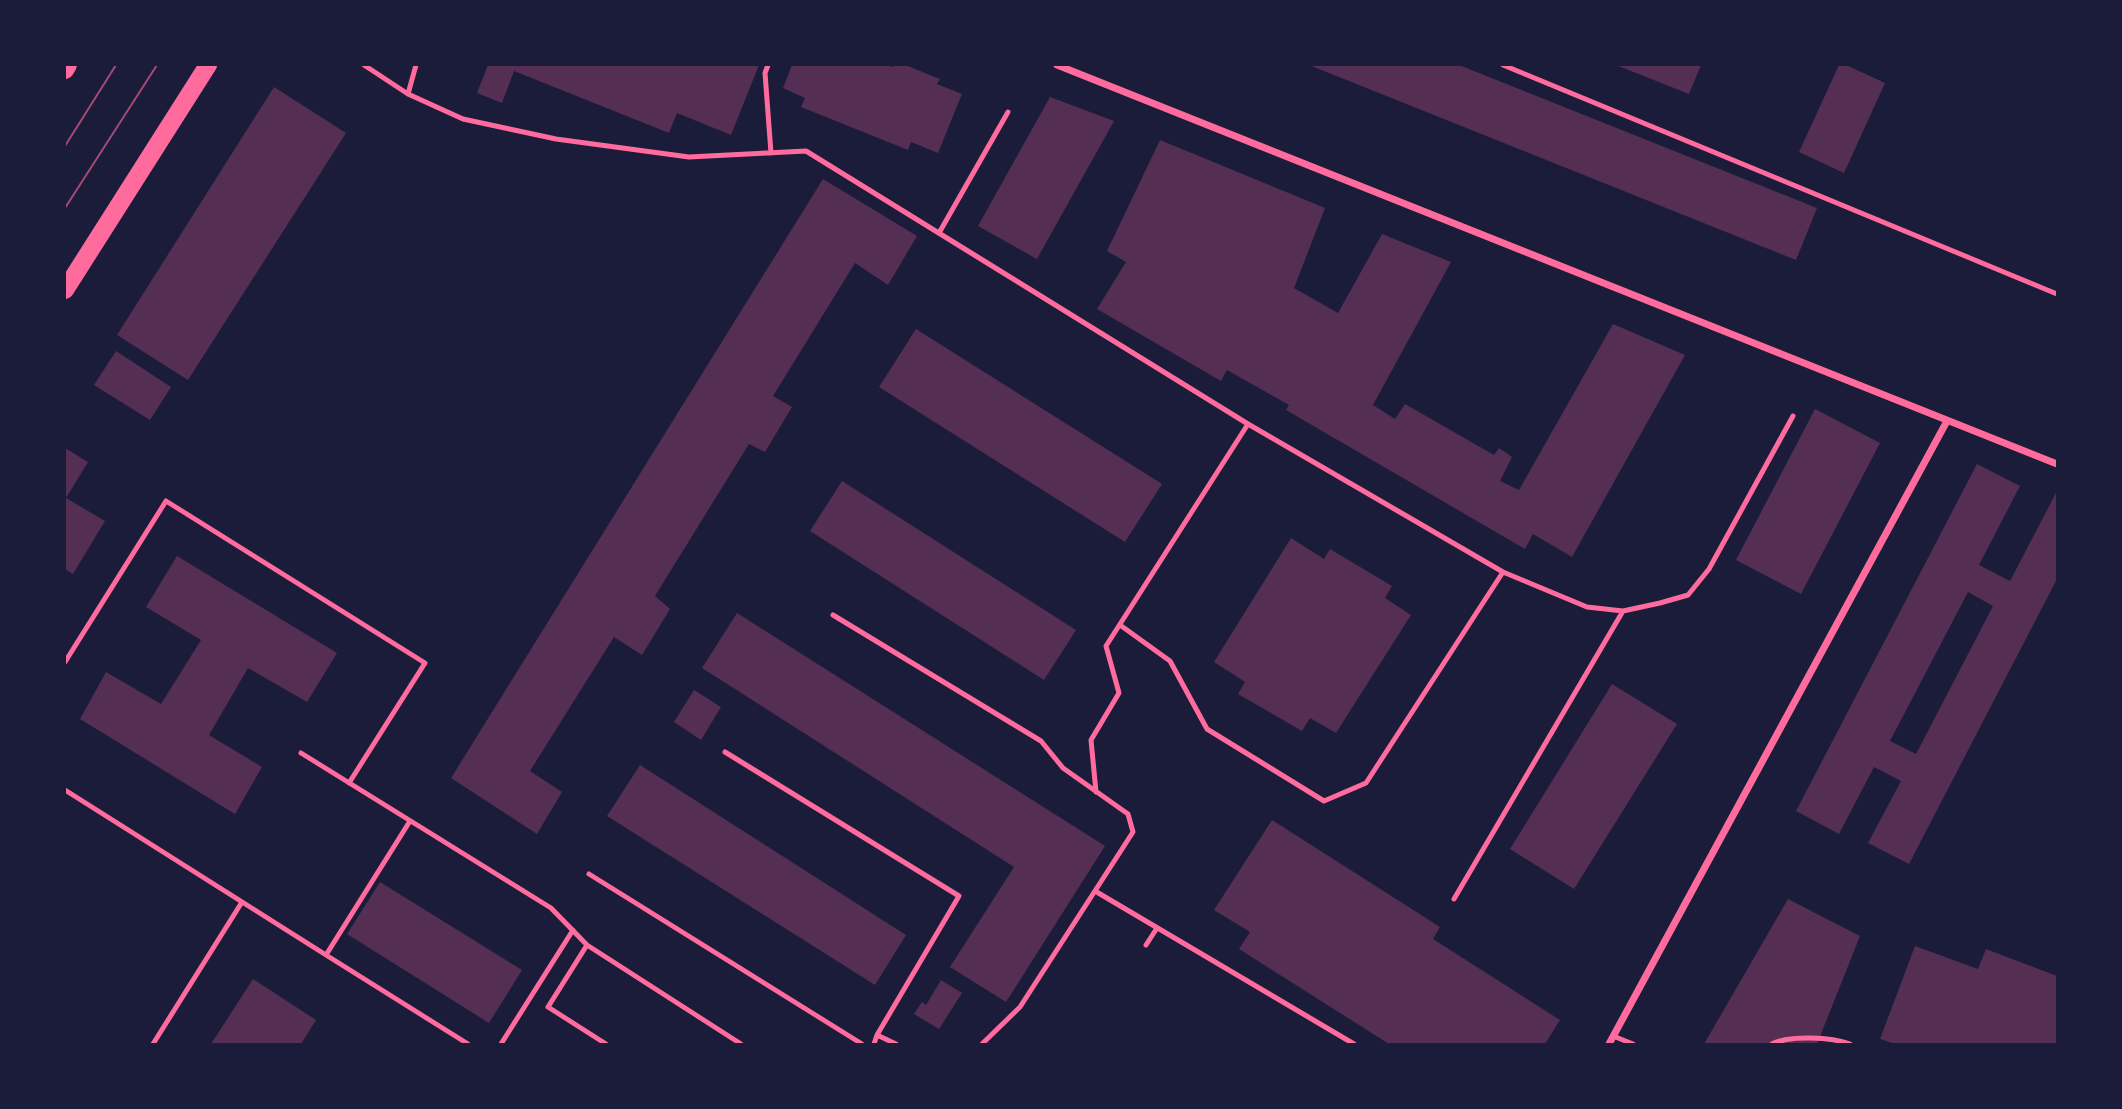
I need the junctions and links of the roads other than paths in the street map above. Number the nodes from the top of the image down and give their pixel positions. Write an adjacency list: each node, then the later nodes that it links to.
1 (68, 65): 8 (main road)
2 (208, 65): 13 (main road)
3 (364, 65): 9 (lane)
4 (416, 65): 9 (lane)
5 (768, 65): 11 (lane)
6 (1057, 65): 16 (street)
7 (1503, 65): 14 (lane)
8 (65, 70)
9 (408, 94): 11 (lane)
10 (1008, 112): 12 (lane)
11 (771, 153): 12 (lane)
12 (939, 233): 17 (lane)
13 (65, 290)
14 (2057, 294)
15 (1793, 416): 20 (lane)
16 (1947, 421): 18 (street); 41 (street)
17 (1248, 424): 19 (lane); 22 (lane)
18 (2057, 464)
19 (1503, 572): 20 (lane); 22 (lane)
20 (1623, 611): 32 (lane)
21 (833, 615): 28 (lane)
22 (1120, 625): 28 (lane)
23 (65, 662): 26 (lane)
24 (725, 752): 39 (lane)
25 (301, 753): 26 (lane)
26 (349, 783): 29 (lane)
27 (65, 790): 33 (lane)
28 (1096, 792): 31 (lane)
29 (410, 821): 35 (lane); 38 (lane)
30 (589, 874): 48 (lane)
31 (1095, 891): 34 (lane); 51 (lane)
32 (1454, 899)
33 (242, 902): 38 (lane); 42 (lane)
34 (1157, 928): 37 (lane); 52 (lane)
35 (573, 930): 36 (lane); 45 (lane)
36 (587, 945): 46 (lane); 47 (lane)
37 (1146, 945)
38 (326, 955): 40 (lane)
39 (877, 1035): 49 (lane); 50 (lane)
40 (455, 1036): 43 (lane); 44 (lane)
41 (1613, 1036): 53 (street); 54 (lane)
42 (153, 1044)
43 (450, 1044)
44 (468, 1044)
45 (501, 1044)
46 (606, 1044)
47 (741, 1044)
48 (862, 1044)
49 (874, 1044)
50 (896, 1044)
51 (982, 1044)
52 (1354, 1044)
53 (1609, 1044)
54 (1633, 1044)
55 (1772, 1044): 56 (lane)
56 (1850, 1044)

